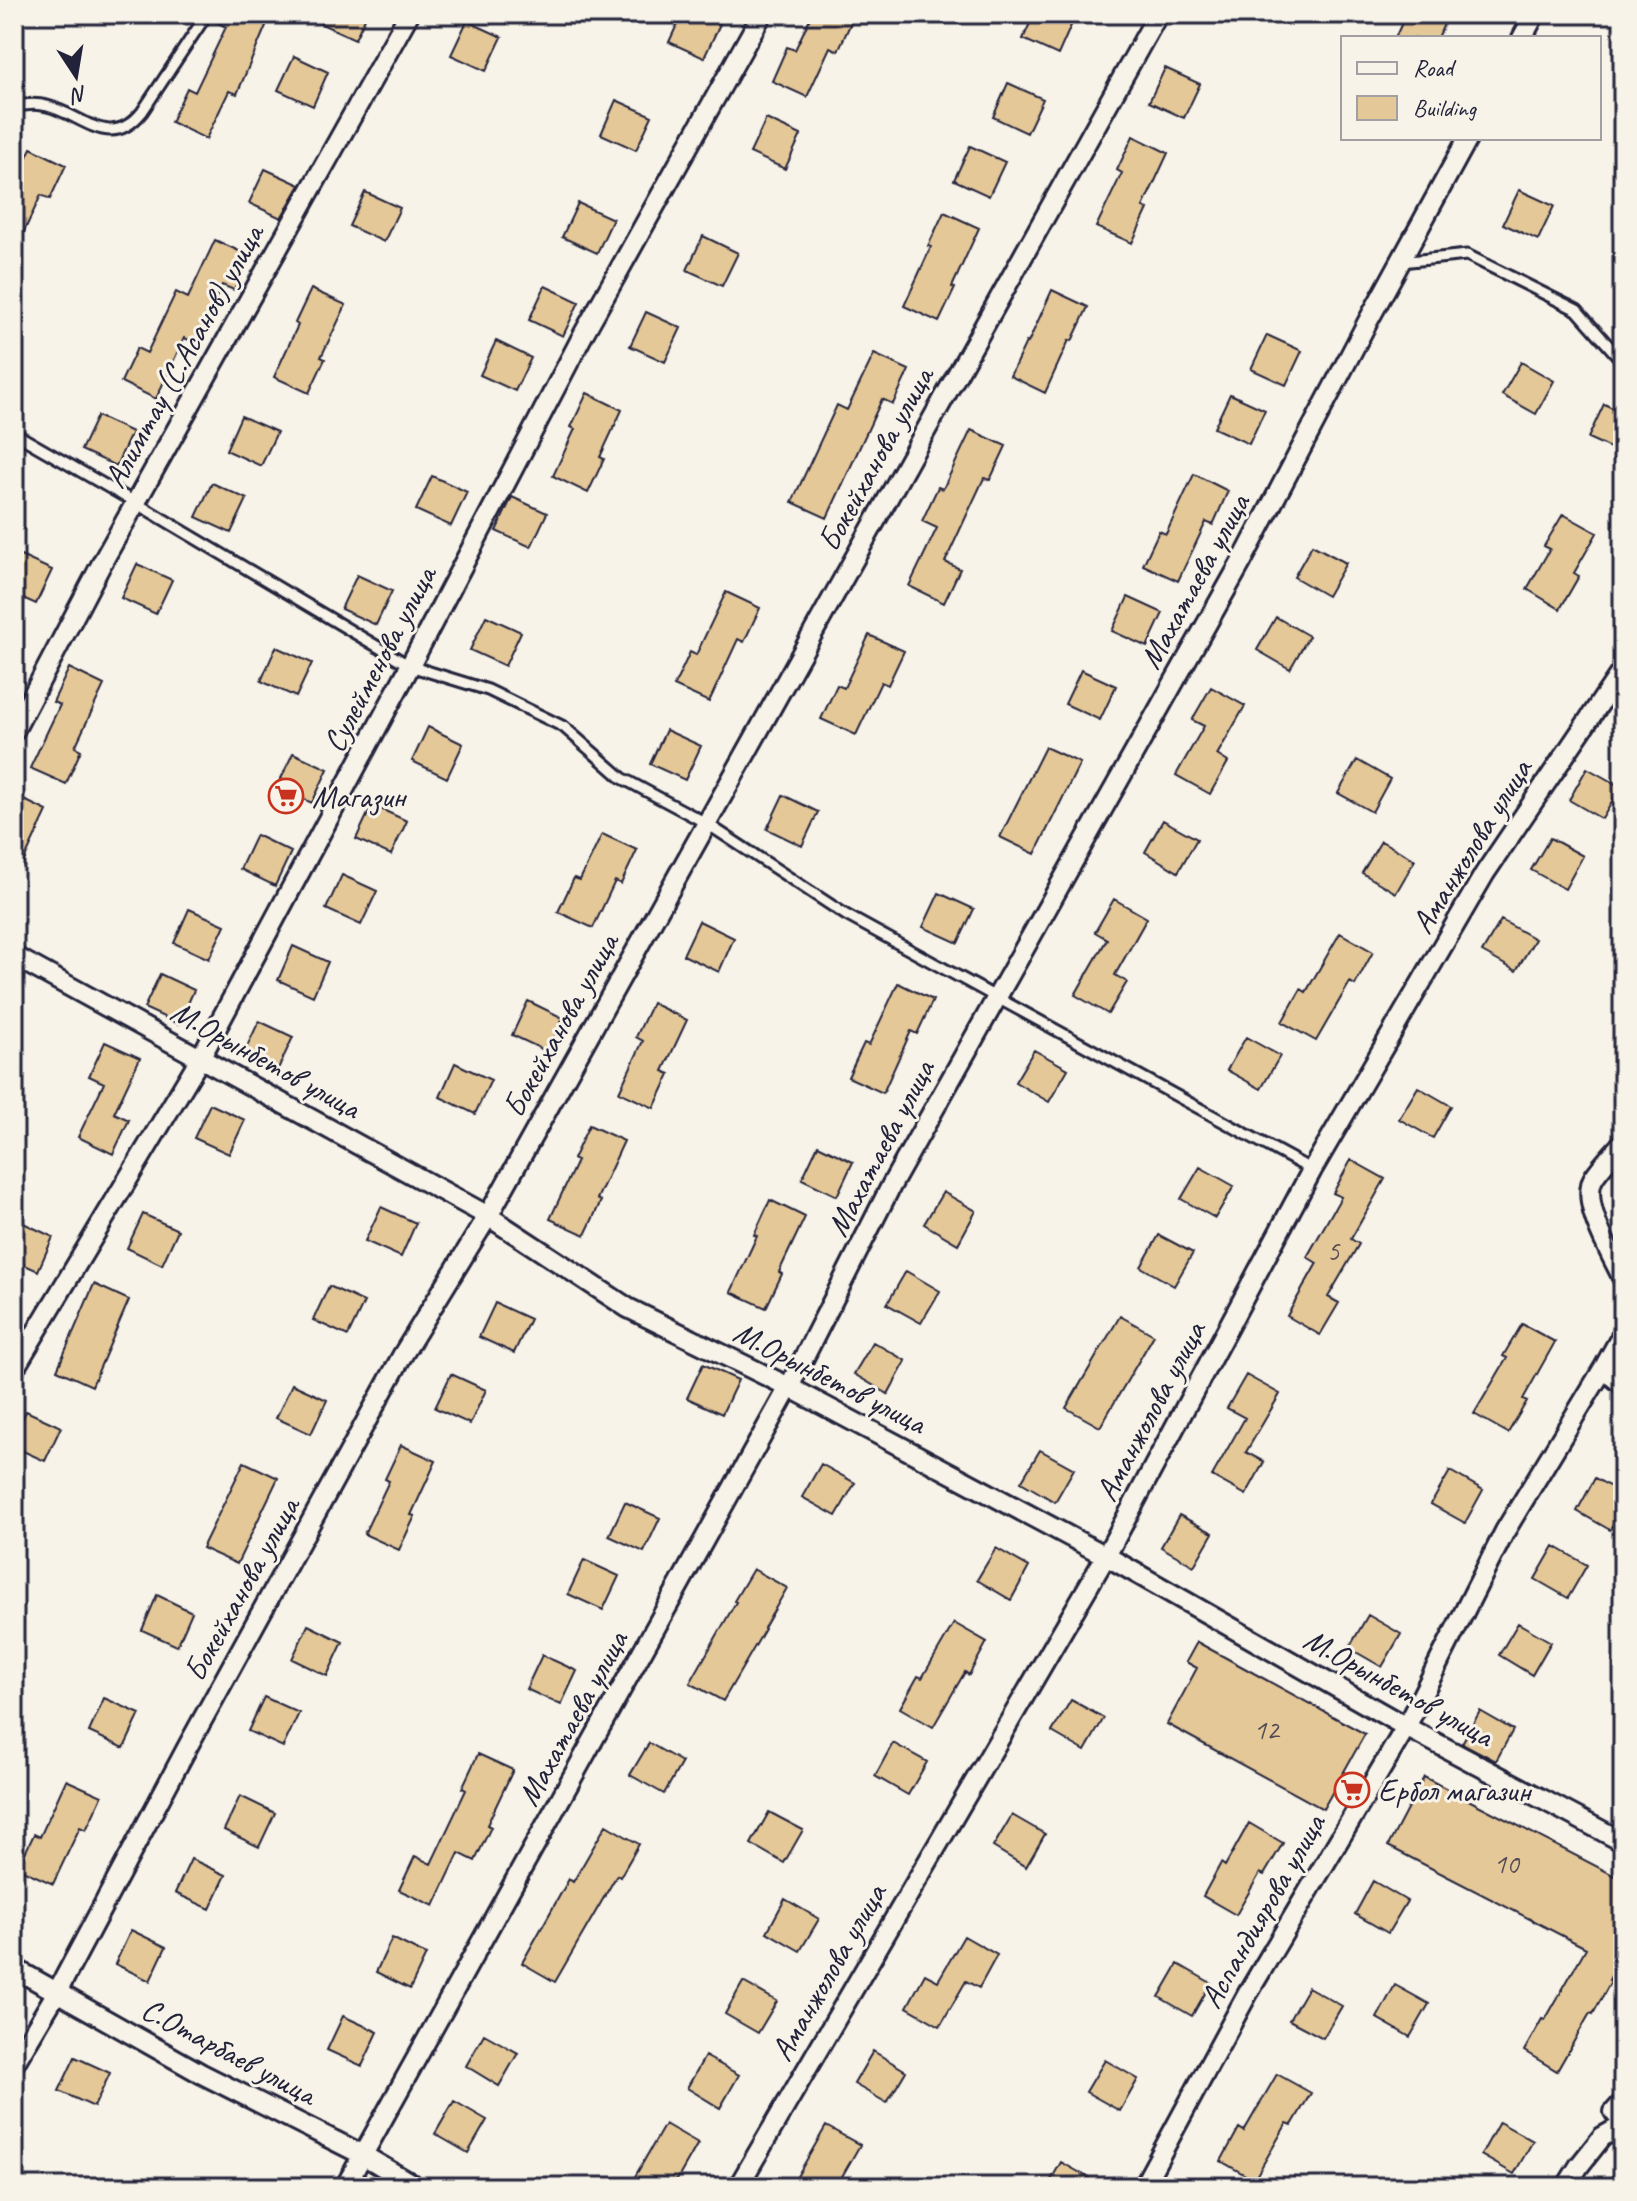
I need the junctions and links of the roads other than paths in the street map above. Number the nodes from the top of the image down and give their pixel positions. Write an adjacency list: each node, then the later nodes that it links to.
1 (207, 14): 7 (lane)
2 (409, 14): 12 (street, Алимтау (С.Асанов) улица)
3 (762, 14): 13 (street, Сулейменова улица)
4 (1158, 14): 16 (street, Бокейханова улица)
5 (1535, 14): 6 (street)
6 (1523, 36)
7 (14, 108)
8 (1467, 140): 9 (street, Махатаева улица)
9 (1401, 262): 10 (lane); 18 (street, Махатаева улица)
10 (1623, 362)
11 (14, 433): 12 (lane)
12 (136, 503): 13 (lane); 15 (street, Алимтау (С.Асанов) улица)
13 (410, 666): 16 (lane); 19 (street, Сулейменова улица)
14 (1623, 669): 21 (street, Аманжолова улица)
15 (14, 731)
16 (706, 823): 18 (lane); 22 (street, Бокейханова улица)
17 (14, 956): 19 (street, М.Орынбетов улица)
18 (997, 998): 21 (lane); 28 (street, Махатаева улица)
19 (201, 1057): 22 (street, М.Орынбетов улица); 25 (street, Сулейменова улица)
20 (1623, 1142): 23 (street)
21 (1312, 1170): 29 (street, Аманжолова улица)
22 (488, 1216): 28 (street, М.Орынбетов улица); 33 (street, Бокейханова улица)
23 (1623, 1279)
24 (1623, 1333): 26 (street, Аспандиярова улица)
25 (14, 1369)
26 (1603, 1369): 27 (street); 30 (street, Аспандиярова улица)
27 (1623, 1385)
28 (789, 1387): 29 (street, М.Орынбетов улица); 37 (street, Махатаева улица)
29 (1106, 1556): 30 (street, М.Орынбетов улица); 40 (street, Аманжолова улица)
30 (1406, 1727): 31 (street, М.Орынбетов улица); 41 (street, Аспандиярова улица)
31 (1623, 1842)
32 (14, 1968): 33 (street, С.Отарбаев улица)
33 (57, 1992): 34 (street, Бокейханова улица); 37 (street, С.Отарбаев улица)
34 (14, 2064)
35 (1623, 2102): 36 (street)
36 (1623, 2123): 42 (street)
37 (363, 2155): 38 (street, Махатаева улица); 39 (street, С.Отарбаев улица)
38 (345, 2187)
39 (417, 2187)
40 (738, 2187)
41 (1143, 2187)
42 (1566, 2187)

